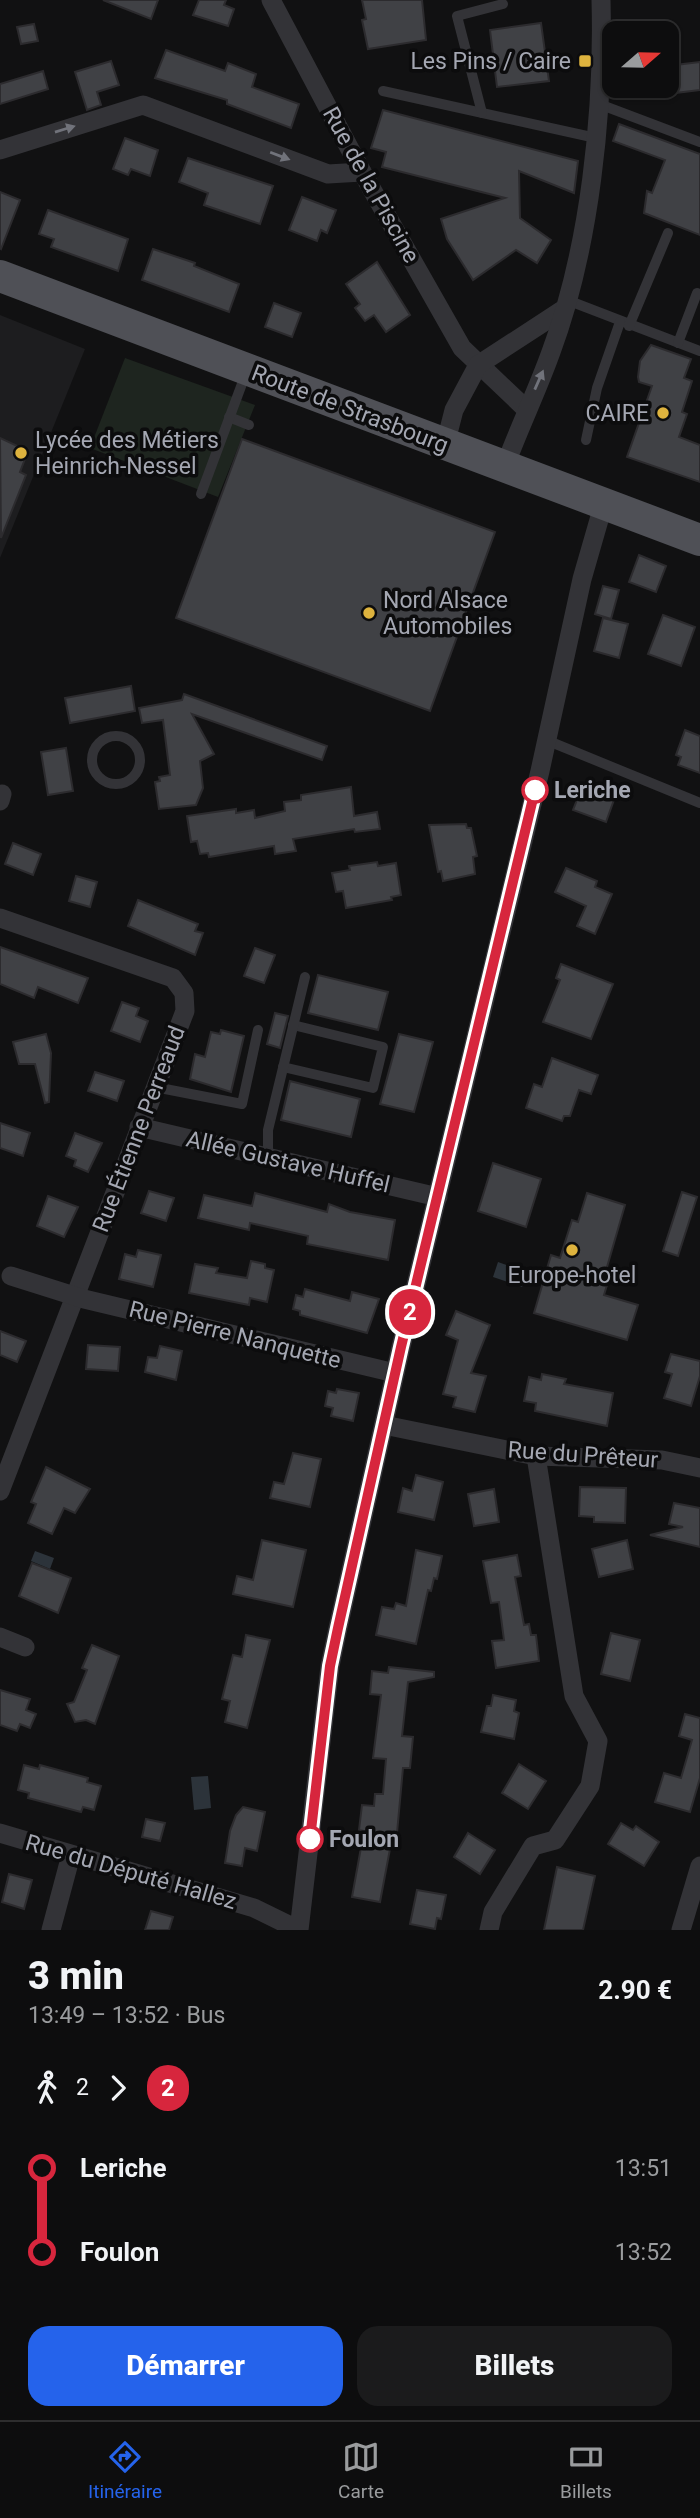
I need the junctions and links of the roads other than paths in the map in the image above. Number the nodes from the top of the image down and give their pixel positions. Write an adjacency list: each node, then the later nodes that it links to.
1 (271, 0): 14 (street, Rue de la Piscine)
2 (601, 0): 6 (street)
3 (614, 0): 5 (street)
4 (503, 4): 10 (lane)
5 (609, 21)
6 (602, 25)
7 (602, 64): 9 (street)
8 (383, 91): 10 (lane)
9 (599, 104): 11 (street); 12 (lane)
10 (482, 113): 11 (lane)
11 (596, 138): 18 (street)
12 (700, 142)
13 (0, 150): 14 (street, one-way to 14)
14 (362, 172): 22 (street, Rue de la Piscine)
15 (668, 233): 19 (lane)
16 (0, 276): 23 (main road, Route de Strasbourg)
17 (697, 293): 20 (lane)
18 (566, 305): 19 (lane); 22 (street); 24 (street, one-way to 18)
19 (625, 324): 20 (lane); 27 (lane)
20 (678, 343): 21 (lane)
21 (700, 351)
22 (478, 365): 24 (street, Rue de la Piscine); 28 (street)
23 (247, 370): 25 (lane); 28 (main road, Route de Strasbourg)
24 (526, 409): 29 (street)
25 (229, 417): 26 (lane); 30 (lane)
26 (249, 425)
27 (586, 440)
28 (445, 445): 29 (main road, Route de Strasbourg)
29 (505, 466): 31 (main road, Route de Strasbourg)
30 (201, 494)
31 (603, 506): 32 (main road, Route de Strasbourg); 33 (street)
32 (700, 540)
33 (546, 740): 35 (lane); 44 (street)
34 (138, 770): 34 (lane)
35 (700, 803)
36 (0, 918): 41 (street, Rue Étienne Perreaud)
37 (305, 977): 38 (lane)
38 (293, 1025): 40 (lane); 40 (lane)
39 (258, 1030): 41 (lane)
40 (283, 1067): 43 (lane)
41 (155, 1087): 42 (street, Rue Étienne Perreaud)
42 (139, 1127): 43 (street, Allée Gustave Huffel); 46 (street, Rue Étienne Perreaud)
43 (268, 1157): 44 (street, Allée Gustave Huffel)
44 (438, 1197): 47 (street)
45 (10, 1276): 46 (street)
46 (75, 1296): 47 (street, Rue Pierre Nanquette); 49 (street, Rue Étienne Perreaud)
47 (396, 1373): 48 (street)
48 (384, 1425): 50 (street, Rue du Prêteur); 59 (street)
49 (8, 1448): 52 (street, Rue Étienne Perreaud)
50 (536, 1456): 51 (street, Rue du Prêteur); 60 (street)
51 (700, 1468)
52 (0, 1491)
53 (0, 1637): 54 (street)
54 (25, 1647)
55 (0, 1833): 56 (street, Rue du Député Hallez)
56 (71, 1855): 58 (street); 59 (street, Rue du Député Hallez)
57 (700, 1866): 61 (street)
58 (51, 1930)
59 (299, 1930)
60 (489, 1930)
61 (681, 1930)

